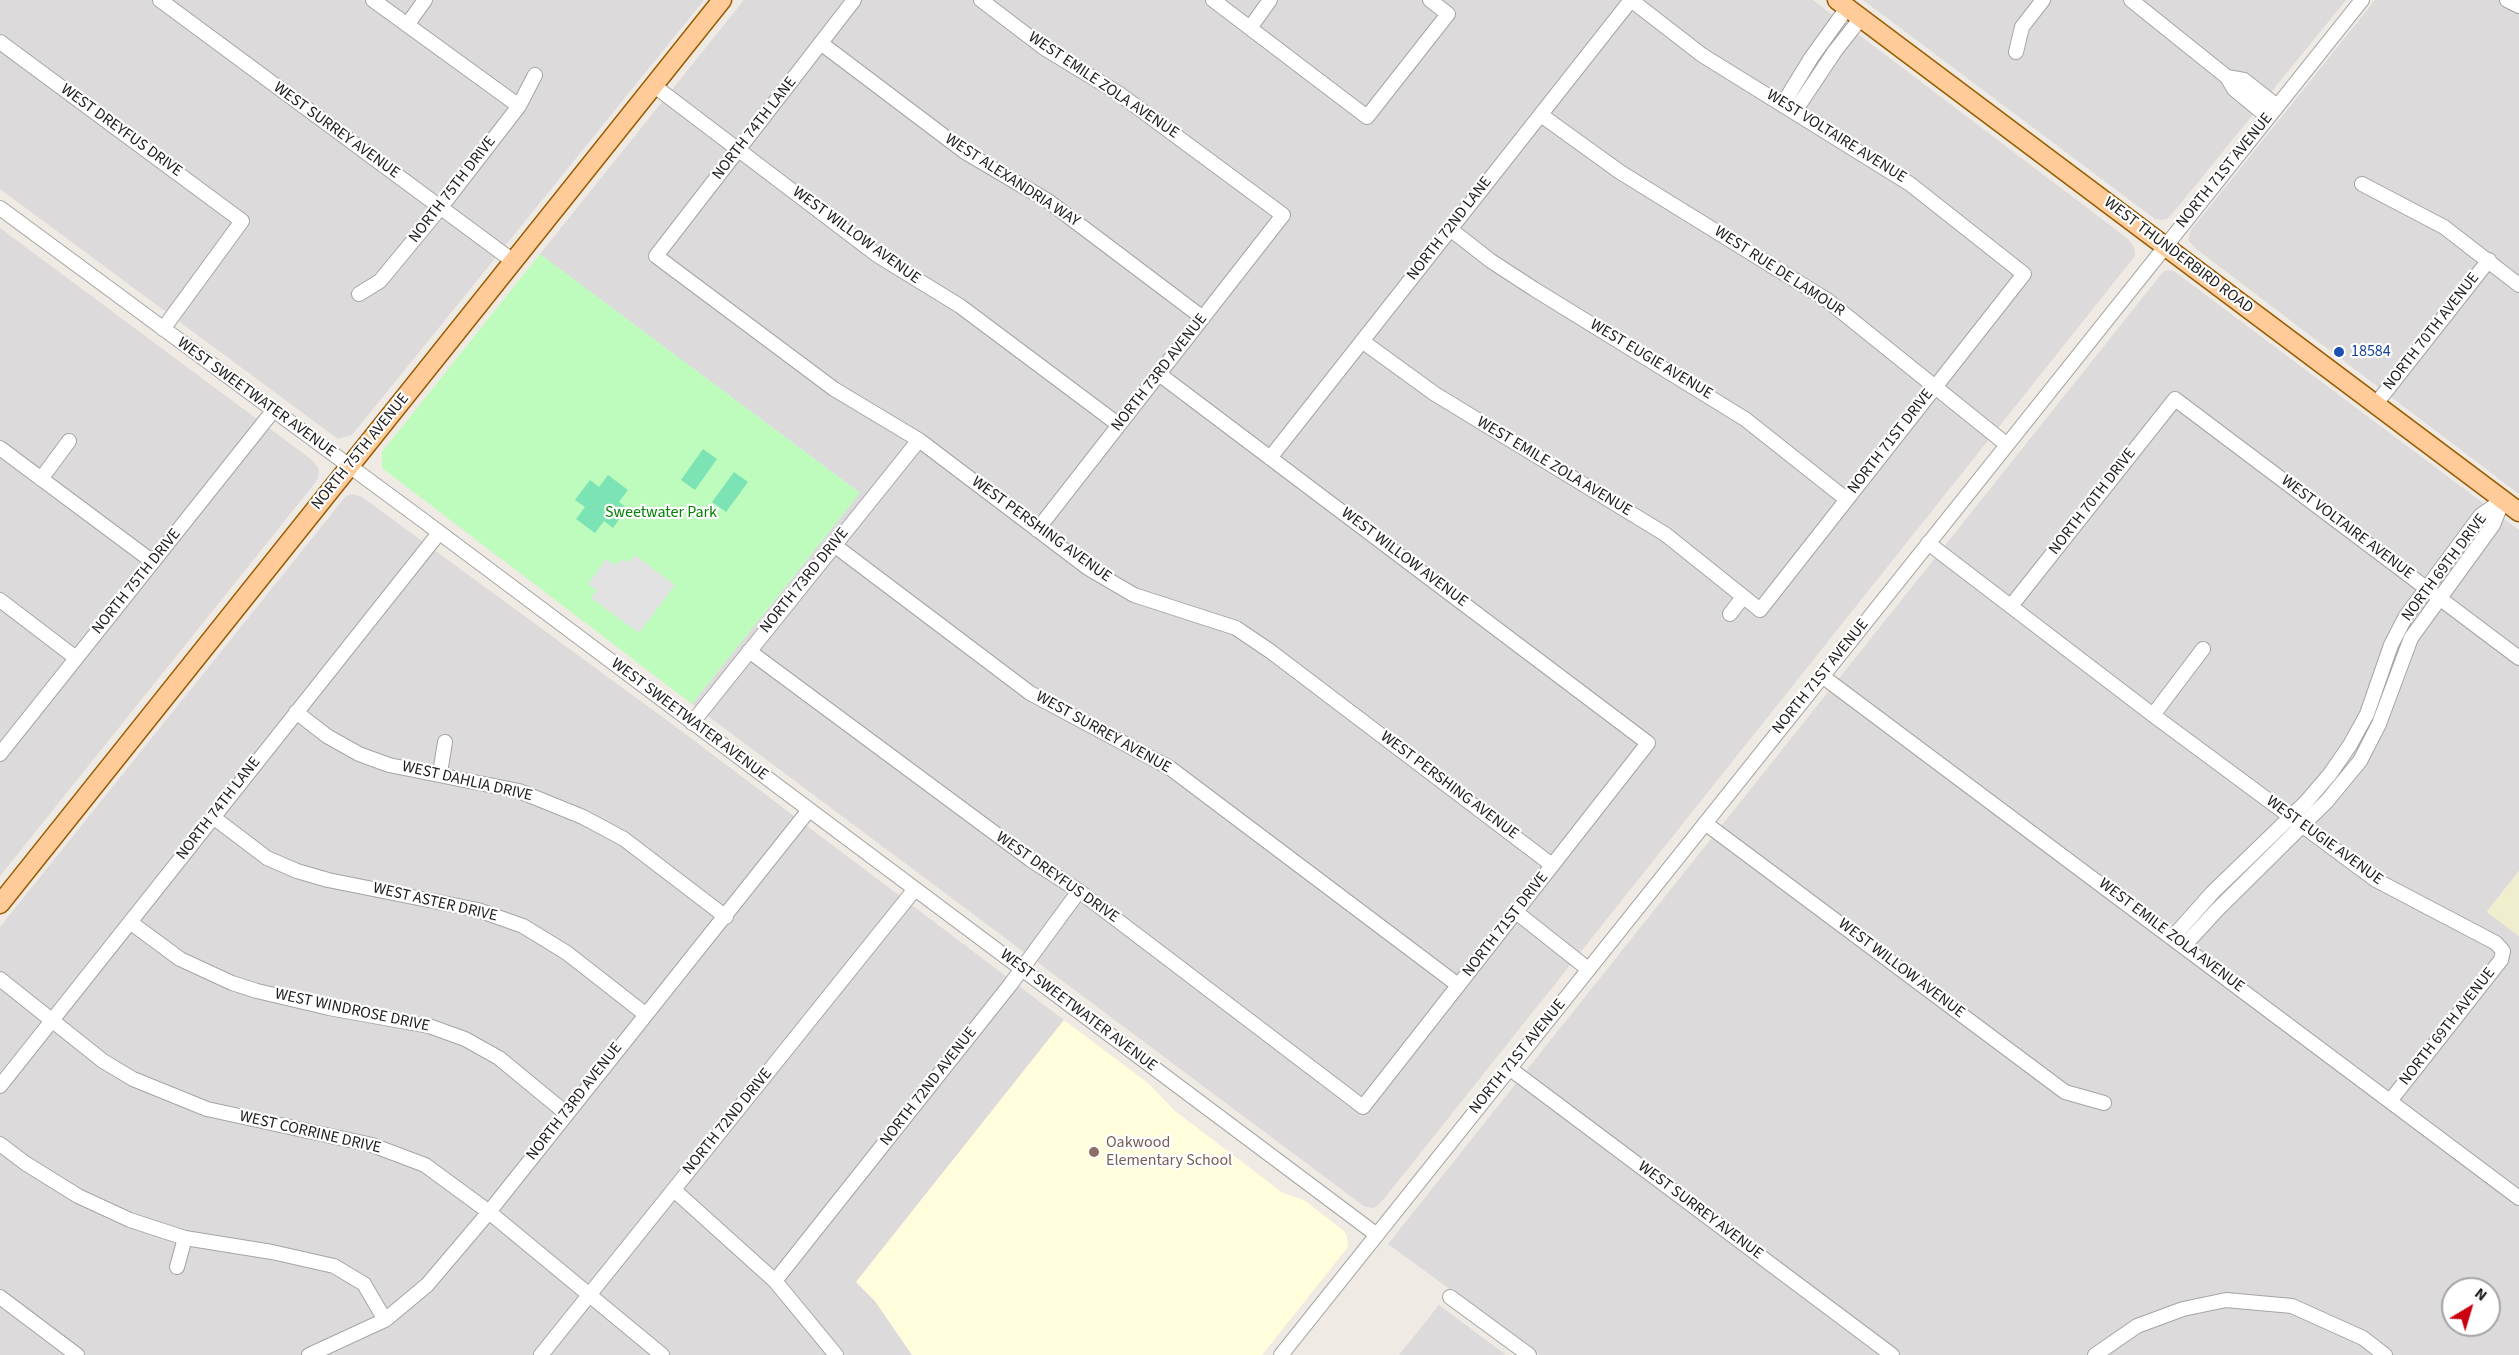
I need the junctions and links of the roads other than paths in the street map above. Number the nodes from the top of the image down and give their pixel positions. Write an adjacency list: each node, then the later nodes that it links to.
1 (160, 0): 35 (street, WEST SURREY AVENUE)
2 (373, 0): 17 (street)
3 (425, 0): 17 (street)
4 (722, 0): 24 (main road, NORTH 75TH AVENUE)
5 (854, 0): 20 (street, NORTH 74TH LANE)
6 (981, 0): 37 (street, WEST EMILE ZOLA AVENUE)
7 (1213, 0): 18 (street)
8 (1270, 0): 18 (street)
9 (1430, 0): 18 (street)
10 (2043, 0): 21 (street)
11 (2131, 0): 23 (street)
12 (2508, 0): 15 (street)
13 (2358, 1): 29 (street, NORTH 71ST AVENUE)
14 (1640, 3): 27 (street, WEST VOLTAIRE AVENUE); 31 (street, NORTH 72ND LANE)
15 (2519, 6)
16 (1848, 9): 27 (street); 30 (street); 39 (main road, WEST THUNDERBIRD ROAD)
17 (407, 25): 28 (street)
18 (1250, 28)
19 (0, 42): 47 (street, WEST DREYFUS DRIVE)
20 (822, 44): 33 (street, NORTH 74TH LANE); 46 (street, WEST ALEXANDRIA WAY)
21 (2016, 52)
22 (535, 75): 28 (street, NORTH 75TH DRIVE)
23 (2227, 77): 25 (street); 26 (street)
24 (653, 85): 33 (street, WEST WILLOW AVENUE); 42 (main road, NORTH 75TH AVENUE)
25 (2251, 86): 26 (street); 29 (street)
26 (2243, 97): 32 (street)
27 (1783, 104): 30 (street, WEST VOLTAIRE AVENUE)
28 (519, 106): 35 (street, NORTH 75TH DRIVE)
29 (2277, 106): 32 (street, NORTH 71ST AVENUE)
30 (1795, 111): 43 (street, WEST VOLTAIRE AVENUE)
31 (1541, 115): 38 (street, NORTH 72ND LANE); 50 (street, WEST RUE DE LAMOUR)
32 (2268, 117): 39 (street, NORTH 71ST AVENUE)
33 (738, 150): 40 (street, NORTH 74TH LANE); 54 (street, WEST WILLOW AVENUE)
34 (2362, 184): 41 (street)
35 (441, 207): 42 (street, WEST SURREY AVENUE); 45 (street, NORTH 75TH DRIVE)
36 (0, 208): 47 (street, WEST SWEETWATER AVENUE)
37 (1283, 215): 46 (street, NORTH 73RD AVENUE)
38 (1450, 229): 48 (street, NORTH 72ND LANE); 62 (street, WEST EUGIE AVENUE)
39 (2165, 246): 52 (main road, WEST THUNDERBIRD ROAD); 57 (street, NORTH 71ST AVENUE)
40 (656, 256): 55 (street, WEST PERSHING AVENUE)
41 (2489, 260): 44 (street); 52 (street, NORTH 70TH AVENUE)
42 (513, 261): 60 (main road, NORTH 75TH AVENUE)
43 (2024, 274): 50 (street, NORTH 71ST DRIVE)
44 (2519, 285)
45 (359, 294)
46 (1203, 318): 49 (street, NORTH 73RD AVENUE)
47 (163, 329): 53 (street, WEST SWEETWATER AVENUE)
48 (1362, 341): 59 (street, NORTH 72ND LANE); 71 (street, WEST EMILE ZOLA AVENUE)
49 (1159, 374): 54 (street, NORTH 73RD AVENUE); 59 (street, WEST WILLOW AVENUE)
50 (1935, 386): 57 (street, WEST RUE DE LAMOUR); 62 (street, NORTH 71ST DRIVE)
51 (2175, 399): 70 (street, WEST VOLTAIRE AVENUE); 74 (street, NORTH 70TH DRIVE)
52 (2375, 405): 63 (main road, WEST THUNDERBIRD ROAD)
53 (273, 411): 60 (street, WEST SWEETWATER AVENUE); 69 (street, NORTH 75TH DRIVE)
54 (1119, 425): 65 (street, NORTH 73RD AVENUE)
55 (919, 440): 65 (street, WEST PERSHING AVENUE); 68 (street, NORTH 73RD DRIVE)
56 (69, 441): 61 (street)
57 (2006, 444): 67 (street, NORTH 71ST AVENUE)
58 (0, 448): 61 (street)
59 (1270, 458): 88 (street, WEST WILLOW AVENUE)
60 (349, 467): 66 (street, WEST SWEETWATER AVENUE); 99 (main road, NORTH 75TH AVENUE)
61 (41, 479): 69 (street)
62 (1846, 499): 75 (street, NORTH 71ST DRIVE)
63 (2503, 500): 64 (main road, WEST THUNDERBIRD ROAD); 70 (street, NORTH 69TH DRIVE); 72 (street, NORTH 69TH DRIVE)
64 (2519, 512)
65 (1037, 530): 96 (street, WEST PERSHING AVENUE)
66 (439, 533): 82 (street, NORTH 74TH LANE); 85 (street, WEST SWEETWATER AVENUE)
67 (1928, 543): 74 (street, WEST EUGIE AVENUE); 81 (street, NORTH 71ST AVENUE)
68 (834, 545): 78 (street, NORTH 73RD DRIVE); 108 (street, WEST SURREY AVENUE)
69 (153, 562): 79 (street, NORTH 75TH DRIVE)
70 (2427, 589): 72 (street, WEST VOLTAIRE AVENUE); 84 (street, NORTH 69TH DRIVE)
71 (1743, 597): 75 (street, WEST EMILE ZOLA AVENUE); 76 (street)
72 (2439, 598): 80 (street, WEST VOLTAIRE AVENUE); 86 (street, NORTH 69TH DRIVE)
73 (0, 600): 79 (street)
74 (2011, 606): 83 (street, WEST EUGIE AVENUE)
75 (1760, 610)
76 (1730, 614)
77 (2203, 649): 83 (street)
78 (749, 651): 85 (street, NORTH 73RD DRIVE); 98 (street, WEST DREYFUS DRIVE)
79 (76, 658): 89 (street, NORTH 75TH DRIVE)
80 (2519, 658)
81 (1822, 676): 94 (street, NORTH 71ST AVENUE); 103 (street, WEST EMILE ZOLA AVENUE)
82 (296, 712): 90 (street, WEST DAHLIA DRIVE); 92 (street, NORTH 74TH LANE)
83 (2154, 716): 93 (street, WEST EUGIE AVENUE)
84 (2364, 720): 86 (street); 93 (street, NORTH 69TH DRIVE)
85 (692, 723): 91 (street, WEST SWEETWATER AVENUE)
86 (2378, 726): 95 (street, NORTH 69TH DRIVE)
87 (445, 742): 90 (street)
88 (1648, 743): 96 (street, NORTH 71ST DRIVE)
89 (0, 754)
90 (440, 773): 101 (street, WEST DAHLIA DRIVE)
91 (809, 810): 97 (street, WEST SWEETWATER AVENUE); 101 (street, NORTH 73RD AVENUE)
92 (213, 817): 102 (street, NORTH 74TH LANE); 109 (street, WEST ASTER DRIVE)
93 (2290, 817): 95 (street, WEST EUGIE AVENUE); 103 (street, NORTH 69TH DRIVE)
94 (1705, 822): 106 (street, NORTH 71ST AVENUE); 114 (street, WEST WILLOW AVENUE)
95 (2302, 826): 103 (street, NORTH 69TH DRIVE); 104 (street, WEST EUGIE AVENUE)
96 (1552, 865): 100 (street, NORTH 71ST DRIVE)
97 (915, 889): 105 (street, WEST SWEETWATER AVENUE); 118 (street, NORTH 72ND DRIVE)
98 (1079, 891): 105 (street, NORTH 72ND AVENUE); 115 (street, WEST DREYFUS DRIVE)
99 (0, 904)
100 (1516, 912): 106 (street); 108 (street, NORTH 71ST DRIVE)
101 (726, 917): 109 (street, NORTH 73RD AVENUE)
102 (130, 922): 110 (street, NORTH 74TH LANE); 116 (street, WEST WINDROSE DRIVE)
103 (2178, 942): 113 (street, WEST EMILE ZOLA AVENUE)
104 (2503, 951): 113 (street, NORTH 69TH AVENUE)
105 (1022, 969): 121 (street, WEST SWEETWATER AVENUE); 124 (street, NORTH 72ND AVENUE)
106 (1588, 969): 111 (street, NORTH 71ST AVENUE)
107 (0, 979): 110 (street, WEST CORRINE DRIVE)
108 (1458, 985): 115 (street, NORTH 71ST DRIVE)
109 (645, 1014): 116 (street, NORTH 73RD AVENUE)
110 (51, 1020): 112 (street, NORTH 74TH LANE); 120 (street, WEST CORRINE DRIVE)
111 (1509, 1068): 121 (street, NORTH 71ST AVENUE); 136 (street, WEST SURREY AVENUE)
112 (0, 1086)
113 (2390, 1101): 119 (street, WEST EMILE ZOLA AVENUE)
114 (2104, 1103)
115 (1363, 1107)
116 (567, 1113): 120 (street, NORTH 73RD AVENUE)
117 (0, 1144): 122 (street)
118 (674, 1190): 124 (street); 125 (street, NORTH 72ND DRIVE)
119 (2519, 1198)
120 (489, 1212): 125 (street, WEST CORRINE DRIVE); 128 (street, NORTH 73RD AVENUE)
121 (1377, 1235): 134 (street, NORTH 71ST AVENUE)
122 (185, 1238): 123 (street); 128 (street)
123 (177, 1267)
124 (775, 1281): 133 (street)
125 (590, 1294): 131 (street, NORTH 72ND DRIVE); 132 (street, WEST CORRINE DRIVE)
126 (0, 1297): 129 (street)
127 (1450, 1297): 135 (street)
128 (385, 1320): 130 (street, NORTH 73RD AVENUE)
129 (76, 1355)
130 (309, 1355)
131 (541, 1355)
132 (662, 1355)
133 (836, 1355)
134 (1281, 1355)
135 (1528, 1355)
136 (1892, 1355)
137 (2095, 1355): 138 (street)
138 (2385, 1355)

